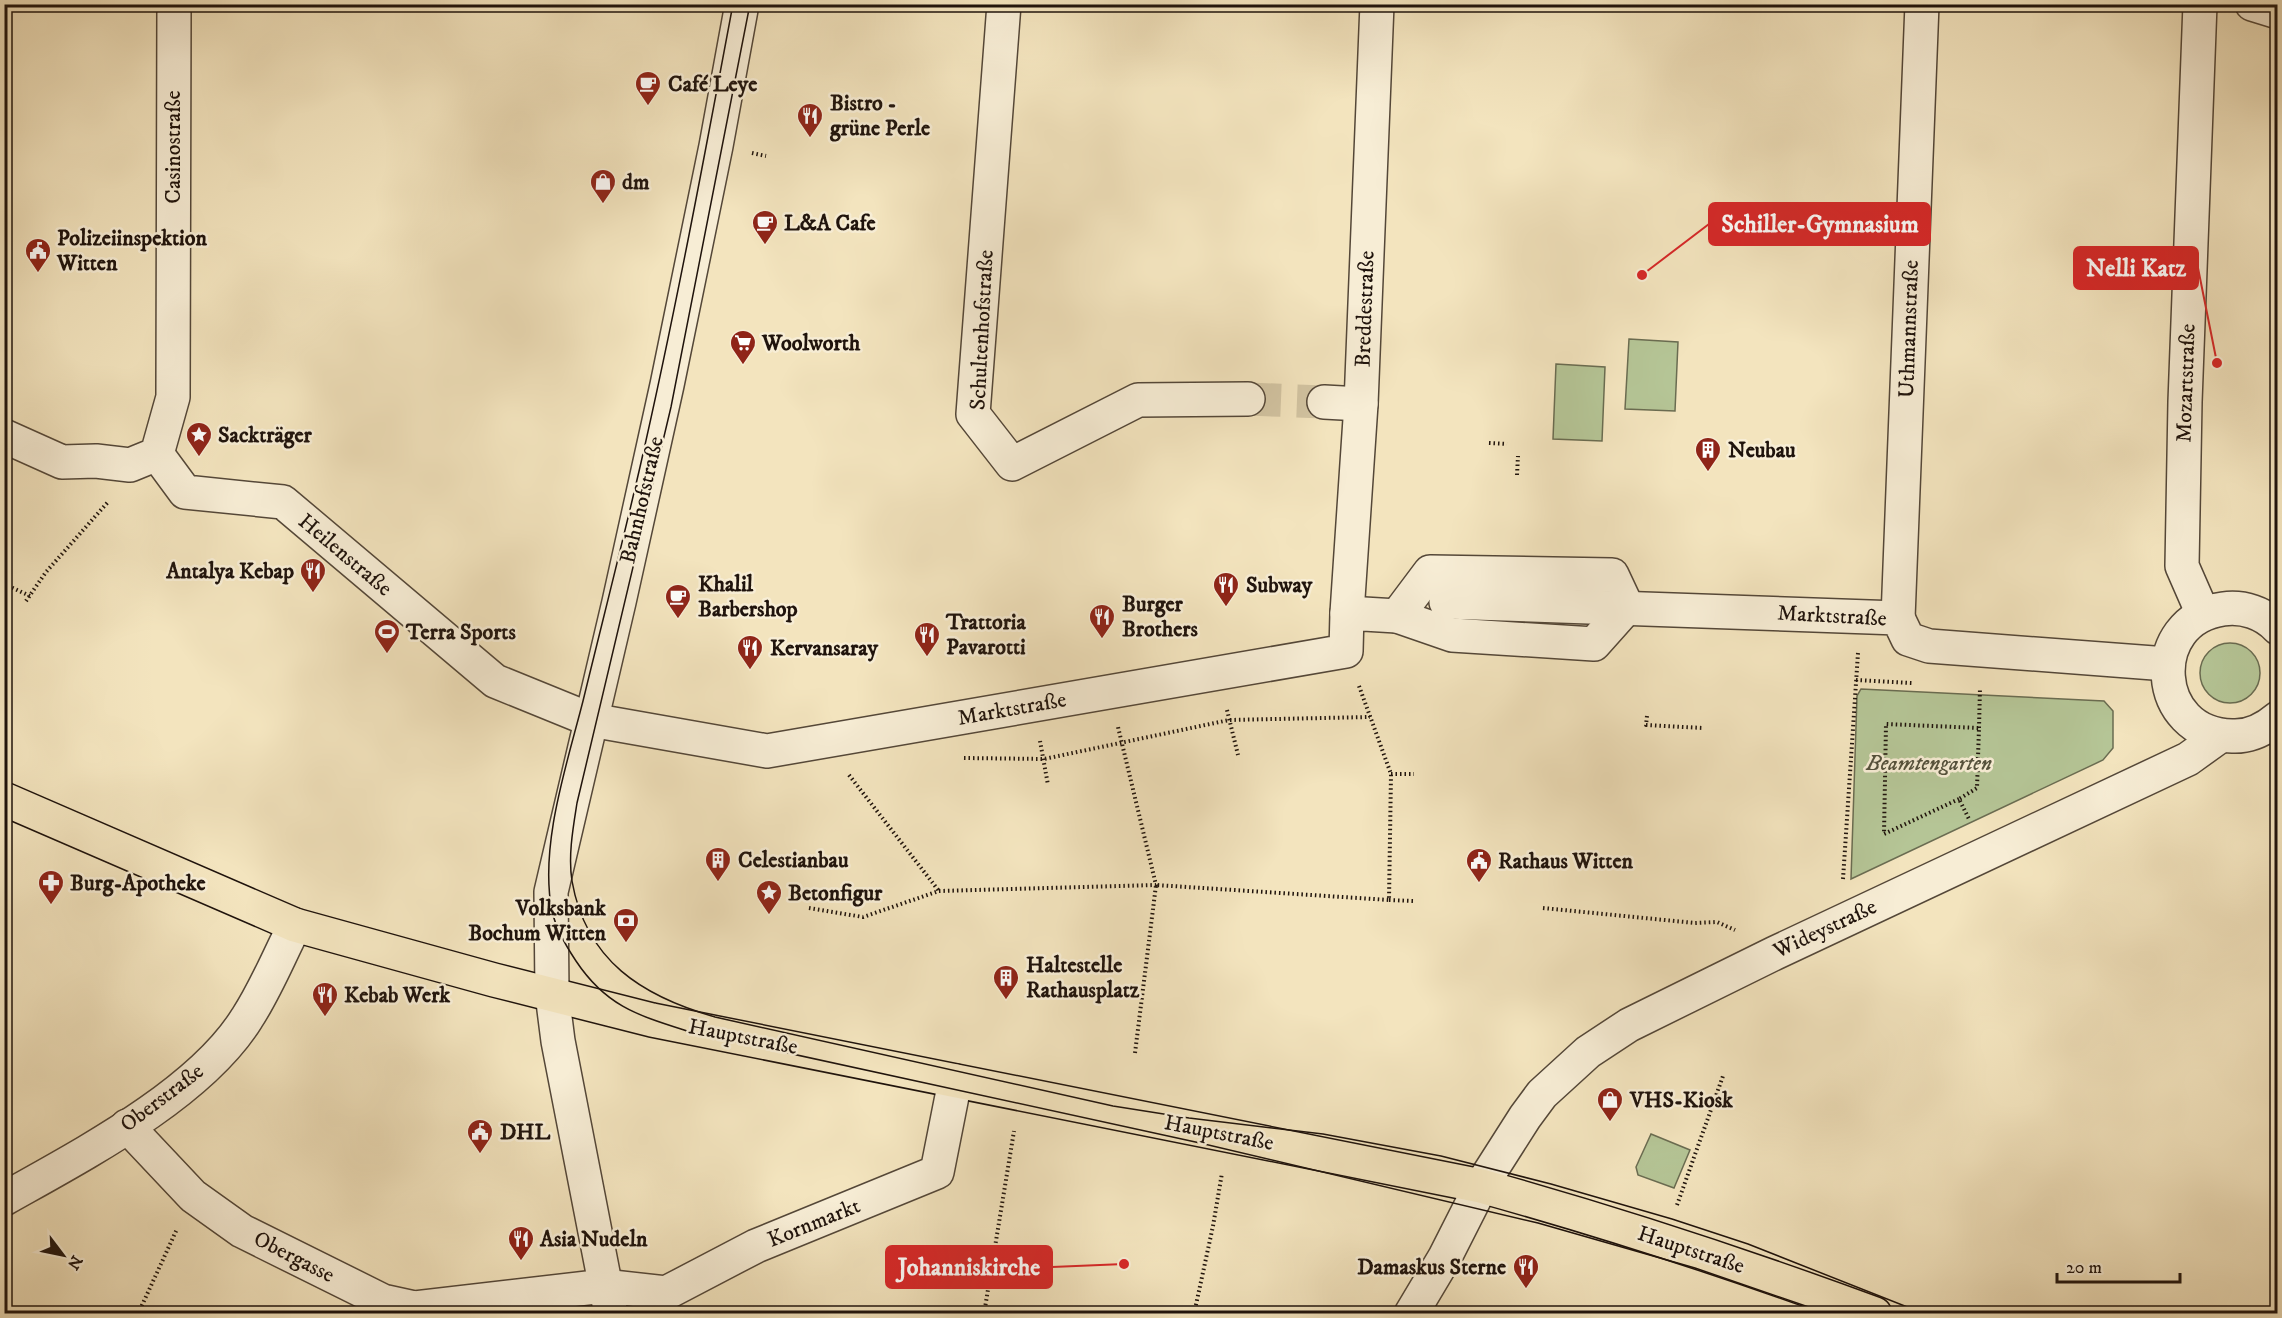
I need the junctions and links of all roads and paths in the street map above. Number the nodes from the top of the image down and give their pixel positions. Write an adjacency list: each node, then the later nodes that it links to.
1 (174, 4): 16 (street, Casinostraße)
2 (742, 4): 37 (street, Bahnhofstraße)
3 (1004, 4): 9 (street, Schultenhofstraße)
4 (1377, 4): 11 (street, Breddestraße)
5 (1922, 4): 27 (street, Uthmannstraße)
6 (2200, 4): 24 (street, Mozartstraße)
7 (2252, 4): 8 (street)
8 (2277, 12)
9 (1248, 399)
10 (1324, 402): 11 (street)
11 (1361, 404): 23 (street, Breddestraße)
12 (4, 436): 16 (street)
13 (1489, 443): 14 (path)
14 (1507, 444)
15 (1518, 456): 17 (path)
16 (144, 460): 19 (path); 37 (street, Heilenstraße)
17 (1517, 475)
18 (4, 584): 19 (path)
19 (30, 596): 20 (path)
20 (26, 601)
21 (1446, 602): 22 (street, Marktstraße)
22 (1627, 608): 25 (street); 25 (street); 26 (street, Marktstraße)
23 (1347, 613): 25 (street); 29 (street)
24 (2203, 614): 28 (street); 30 (street)
25 (1398, 616)
26 (1860, 617): 27 (street, Marktstraße); 51 (path)
27 (1898, 618): 30 (street, Marktstraße)
28 (2276, 621)
29 (1346, 651): 31 (street, Marktstraße); 35 (path)
30 (2167, 664): 41 (street)
31 (1217, 673): 33 (street, Marktstraße); 38 (path)
32 (1980, 687): 40 (path)
33 (1109, 692): 37 (street, Marktstraße); 42 (path)
34 (1647, 716): 39 (path)
35 (1370, 717): 38 (path); 46 (path)
36 (2277, 718): 41 (street)
37 (591, 720): 60 (street, Bahnhofstraße)
38 (1229, 720): 42 (path); 43 (path)
39 (1703, 728)
40 (1979, 728): 49 (path); 49 (path)
41 (2220, 736): 59 (street, Wideystraße)
42 (1122, 743): 44 (path); 52 (path)
43 (1238, 755)
44 (962, 758)
45 (848, 774): 53 (path)
46 (1390, 774): 47 (path); 54 (path)
47 (1414, 774)
48 (4, 799): 58 (main road, Hauptstraße)
49 (1959, 799): 50 (path)
50 (1970, 822)
51 (1843, 870)
52 (1156, 885): 53 (path); 54 (path); 61 (path)
53 (939, 891): 56 (path)
54 (1389, 900): 55 (path)
55 (1413, 901)
56 (809, 908)
57 (1543, 908): 59 (path)
58 (295, 925): 60 (main road, Hauptstraße); 64 (street, Oberstraße)
59 (1774, 953): 66 (street, Wideystraße)
60 (552, 994): 63 (main road, Hauptstraße); 71 (street, Bahnhofstraße)
61 (1135, 1053)
62 (1723, 1076): 70 (path)
63 (955, 1081): 66 (main road, Hauptstraße); 71 (street, Kornmarkt)
64 (127, 1126): 68 (street, Obergasse); 69 (street, Oberstraße)
65 (1008, 1158): 73 (path)
66 (1481, 1186): 70 (main road, Hauptstraße); 75 (street, Wideystraße)
67 (1218, 1191): 74 (path)
68 (193, 1196): 71 (street, Obergasse); 72 (path)
69 (4, 1199)
70 (1664, 1241): 76 (main road, Hauptstraße)
71 (608, 1300)
72 (138, 1314)
73 (984, 1314)
74 (1194, 1314)
75 (1411, 1314)
76 (1875, 1314)

